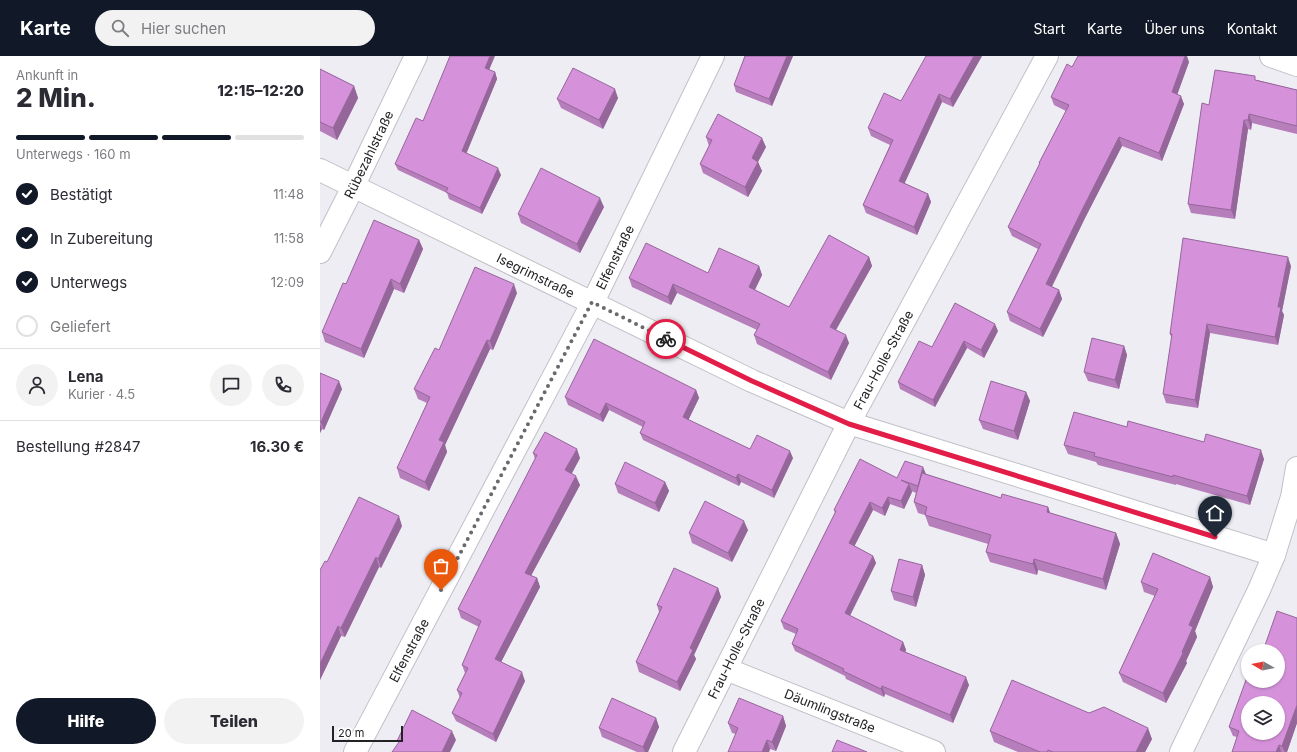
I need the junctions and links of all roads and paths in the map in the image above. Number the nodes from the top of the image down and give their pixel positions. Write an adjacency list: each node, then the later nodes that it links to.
1 (416, 56): 7 (street, Rübezahlstraße)
2 (713, 56): 9 (street, Elfenstraße)
3 (1046, 56): 10 (street, Frau-Holle-Straße)
4 (1271, 56): 5 (street)
5 (1297, 65)
6 (320, 170): 7 (street, Isegrimstraße)
7 (353, 187): 8 (street, Rübezahlstraße); 9 (street, Isegrimstraße)
8 (320, 252)
9 (592, 302): 10 (street, Isegrimstraße); 14 (street, Elfenstraße)
10 (849, 424): 12 (street, Isegrimstraße); 13 (street, Frau-Holle-Straße)
11 (1297, 468): 12 (street)
12 (1274, 555): 17 (street)
13 (726, 669): 15 (street, Frau-Holle-Straße); 16 (street, Däumlingstraße)
14 (355, 752)
15 (684, 752)
16 (934, 752)
17 (1182, 752)

